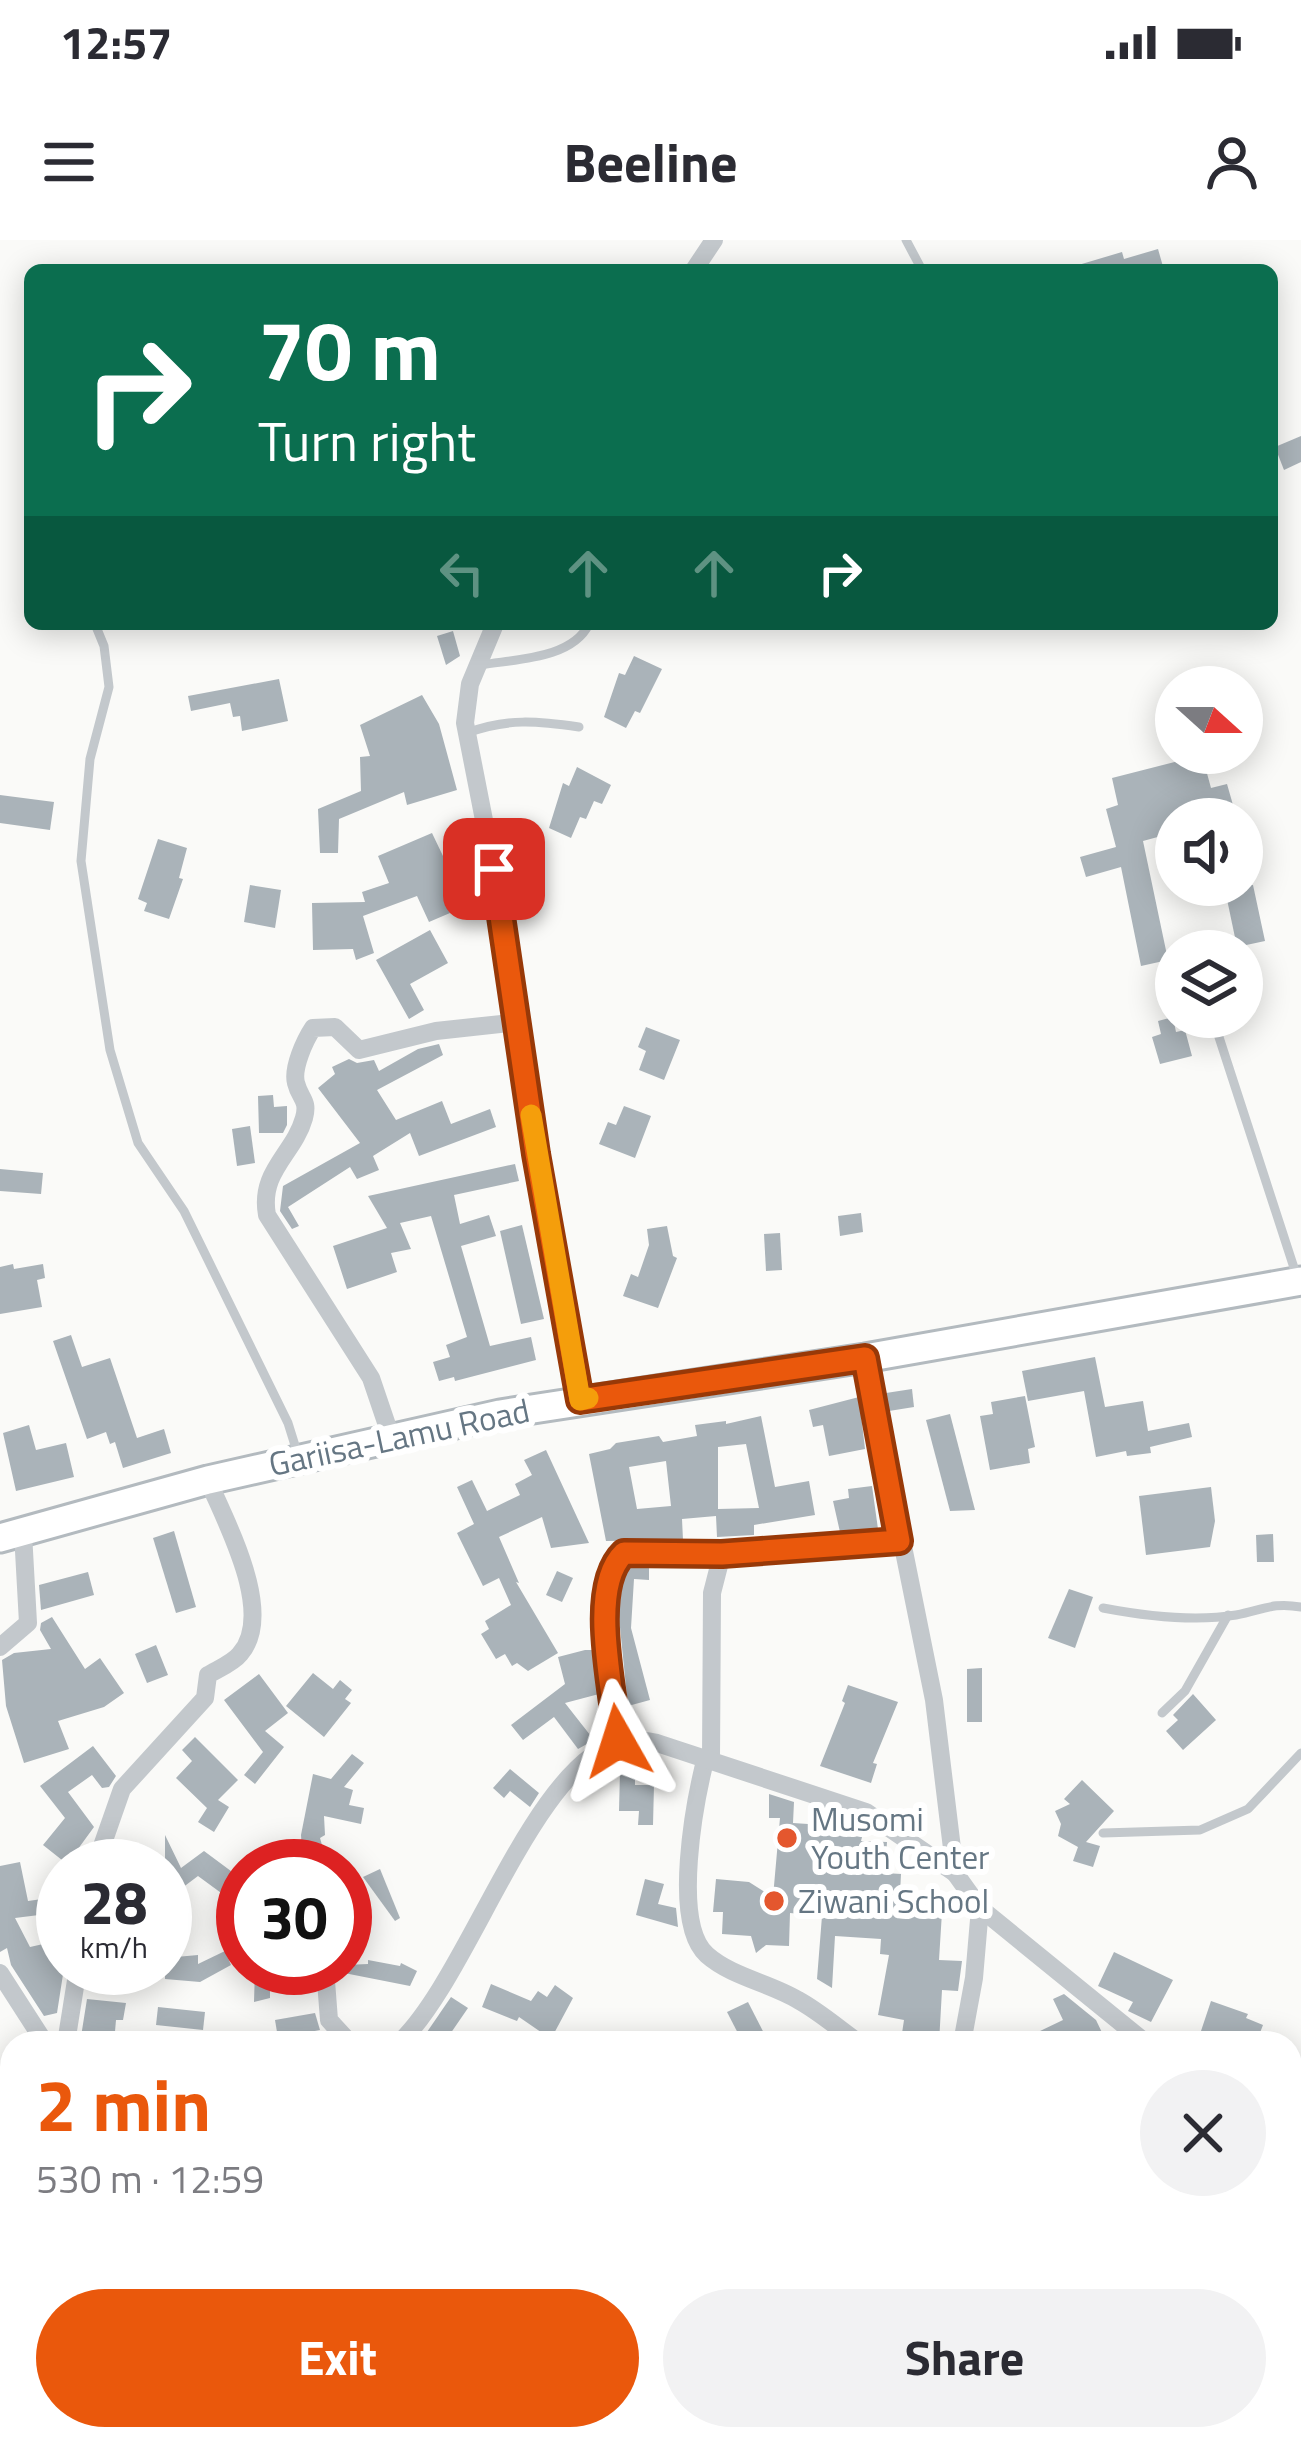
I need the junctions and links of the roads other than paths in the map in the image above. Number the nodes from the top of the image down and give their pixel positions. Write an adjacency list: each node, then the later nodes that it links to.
1 (97, 630): 13 (lane)
2 (492, 630): 4 (street)
3 (587, 630): 4 (lane)
4 (477, 665): 6 (street)
5 (579, 728): 6 (lane)
6 (466, 733): 7 (street)
7 (518, 1022): 11 (street); 12 (street)
8 (1219, 1038): 9 (lane)
9 (1300, 1281): 10 (street, Gariisa-Lamu Road)
10 (865, 1358): 11 (street, Gariisa-Lamu Road); 16 (street)
11 (580, 1400): 12 (street, Gariisa-Lamu Road)
12 (391, 1437): 13 (street, Gariisa-Lamu Road)
13 (299, 1458): 14 (street, Gariisa-Lamu Road)
14 (208, 1480): 15 (street, Gariisa-Lamu Road); 27 (street)
15 (12, 1536): 21 (street)
16 (899, 1541): 17 (street); 28 (street)
17 (722, 1554): 23 (street); 25 (street)
18 (1301, 1606): 20 (lane)
19 (1103, 1608): 20 (lane)
20 (1228, 1615): 22 (lane)
21 (0, 1647)
22 (1162, 1713)
23 (618, 1741): 25 (street); 36 (street)
24 (1301, 1753): 26 (lane)
25 (709, 1758): 28 (street); 37 (street)
26 (1103, 1834)
27 (105, 1839)
28 (955, 1873): 29 (street)
29 (980, 1908): 38 (street); 39 (street)
30 (0, 1973): 33 (street)
31 (74, 1995): 34 (street)
32 (327, 1995): 35 (street)
33 (37, 2031)
34 (68, 2031)
35 (339, 2031)
36 (412, 2031)
37 (843, 2031)
38 (964, 2031)
39 (1131, 2031)

